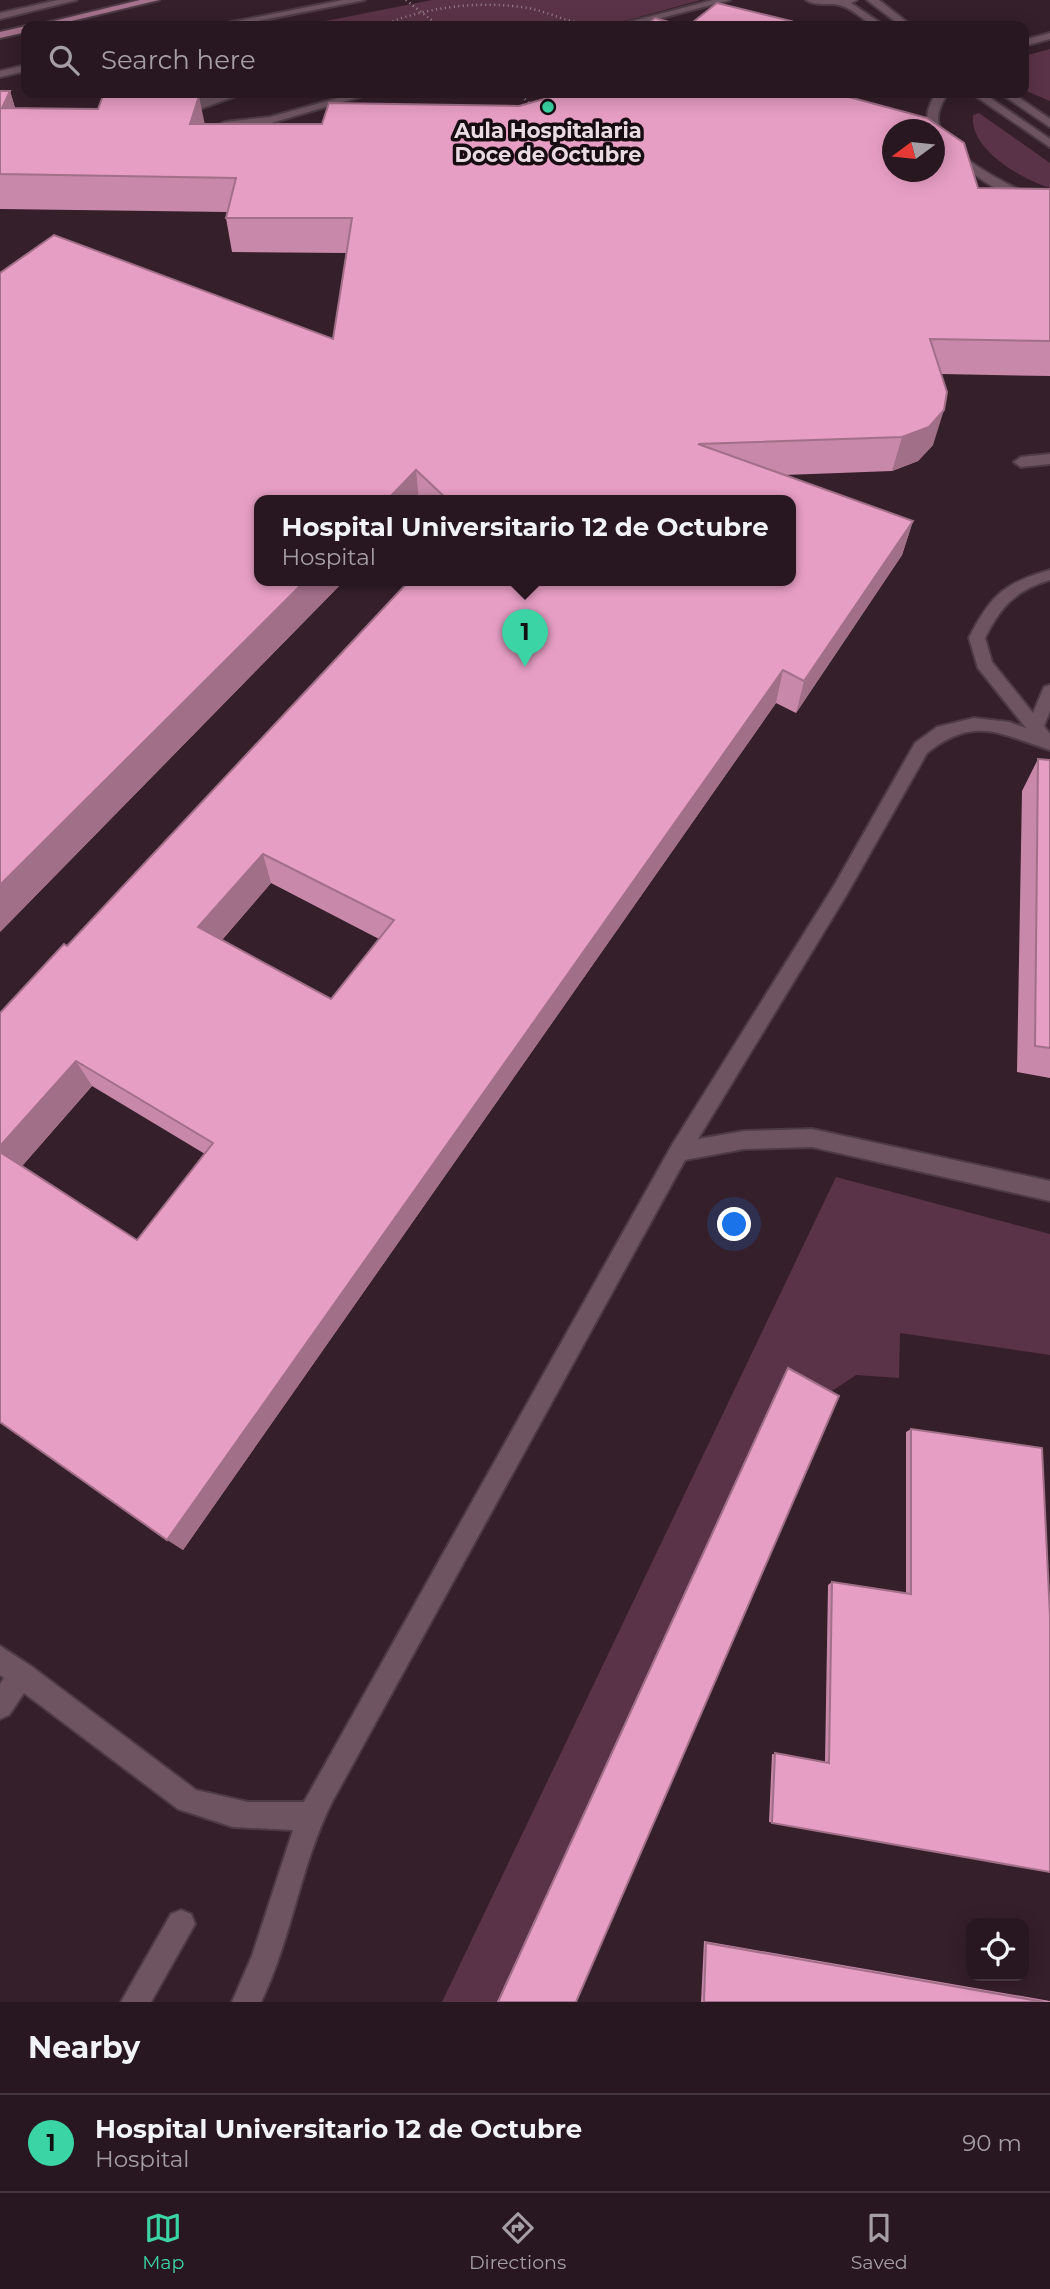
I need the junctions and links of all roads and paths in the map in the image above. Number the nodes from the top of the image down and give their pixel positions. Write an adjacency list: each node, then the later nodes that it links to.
1 (72, 0): 10 (street)
2 (154, 0): 11 (main road)
3 (360, 0): 12 (street)
4 (406, 0): 9 (path)
5 (726, 0): 16 (street)
6 (811, 0): 8 (street)
7 (872, 0): 18 (street)
8 (847, 1): 17 (street)
9 (420, 11): 13 (path); 14 (path); 15 (path)
10 (0, 16)
11 (60, 21)
12 (245, 21)
13 (393, 21)
14 (433, 21)
15 (572, 21)
16 (640, 21)
17 (873, 21)
18 (900, 21)
19 (21, 30): 20 (main road)
20 (0, 35)
21 (1050, 36): 22 (street)
22 (1029, 42)
23 (21, 69): 24 (street)
24 (0, 74)
25 (170, 98): 33 (street)
26 (224, 98): 33 (street)
27 (344, 98): 38 (street)
28 (367, 98): 34 (street)
29 (524, 98): 35 (path)
30 (939, 98): 40 (street)
31 (983, 98): 39 (street)
32 (1011, 98): 37 (street)
33 (212, 102): 36 (street)
34 (378, 103)
35 (536, 108)
36 (185, 114)
37 (1050, 124)
38 (210, 125)
39 (1050, 144)
40 (1050, 208)
41 (1050, 460): 42 (street)
42 (1021, 462)
43 (1050, 575): 45 (street)
44 (1050, 691): 45 (street)
45 (1044, 738): 46 (street)
46 (680, 1152): 47 (street); 51 (street)
47 (1050, 1191)
48 (0, 1659): 49 (street)
49 (22, 1675): 50 (street); 51 (street)
50 (0, 1706)
51 (312, 1815): 54 (street)
52 (181, 1924): 53 (street)
53 (135, 2002)
54 (246, 2002)

